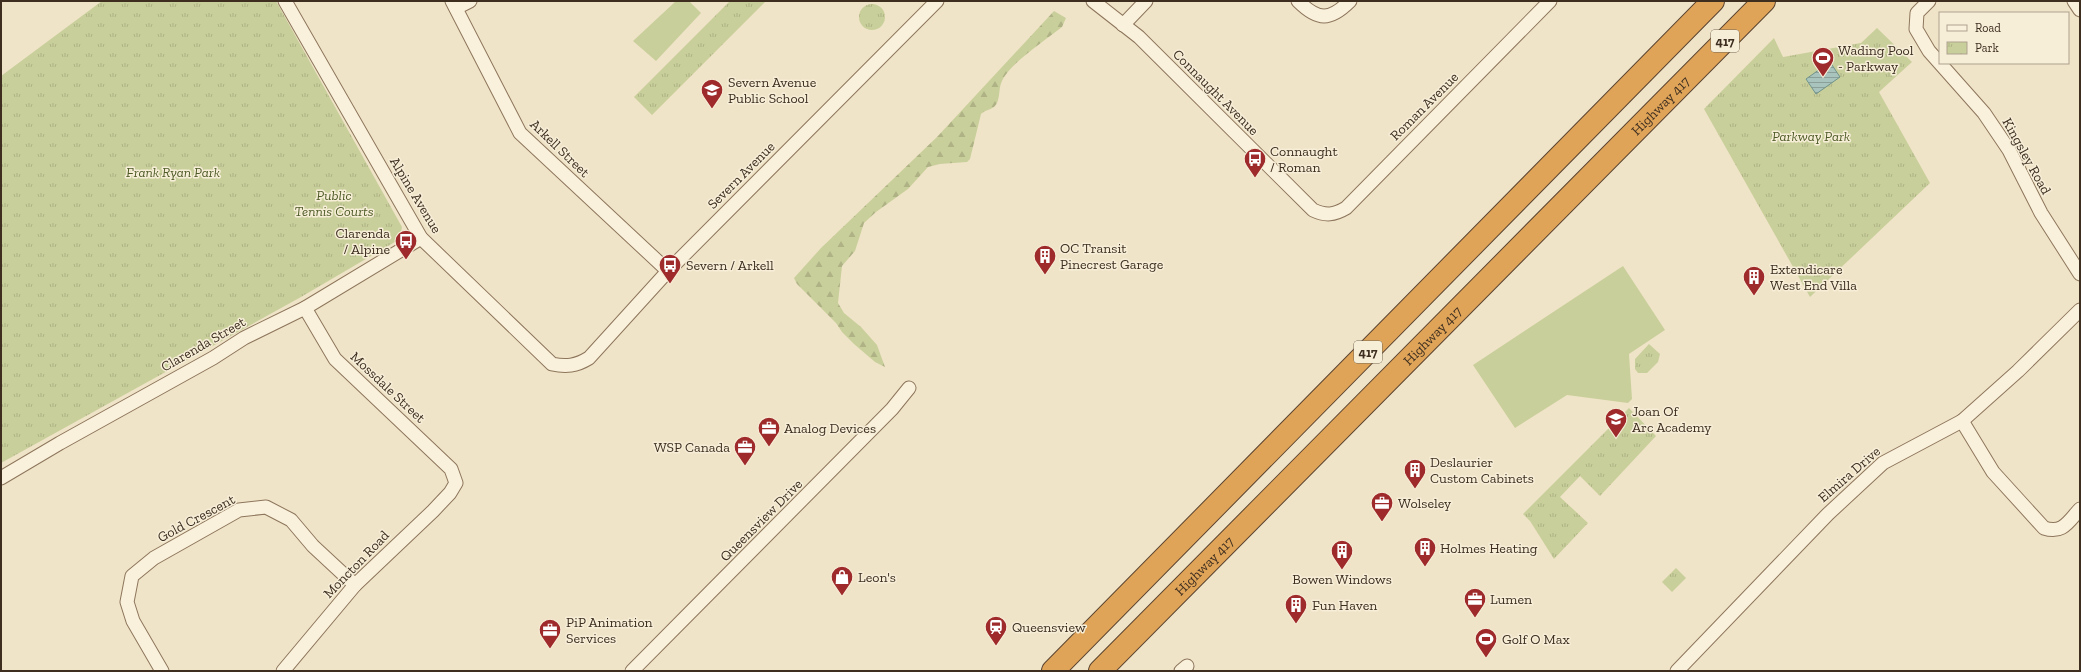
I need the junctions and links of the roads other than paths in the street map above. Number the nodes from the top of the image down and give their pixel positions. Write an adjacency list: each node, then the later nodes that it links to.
1 (285, 1): 19 (street, Alpine Avenue)
2 (470, 1): 13 (street)
3 (937, 1): 20 (street, Severn Avenue)
4 (1093, 1): 15 (street, Connaught Avenue)
5 (1146, 1): 15 (street)
6 (1298, 1): 7 (street)
7 (1350, 1)
8 (1550, 1): 18 (street, Roman Avenue)
9 (1712, 1): 34 (highway, 417)
10 (1764, 1): 35 (highway, Highway 417 / 417)
11 (1929, 1): 16 (street, Kingsley Road)
12 (2074, 1): 14 (street)
13 (454, 5): 20 (street, Arkell Street)
14 (2080, 10)
15 (1123, 25): 18 (street, Connaught Avenue)
16 (1939, 62)
17 (1941, 64): 21 (street, Kingsley Road)
18 (1313, 210)
19 (421, 238): 22 (street, Clarenda Street); 24 (street, Alpine Avenue)
20 (668, 271): 24 (street, Severn Avenue)
21 (2080, 274)
22 (306, 308): 27 (street, Clarenda Street); 28 (street, Mossdale Street)
23 (2080, 310): 26 (street, Elmira Drive)
24 (565, 366)
25 (909, 388): 33 (street, Queensview Drive)
26 (1962, 421): 29 (street); 36 (street, Elmira Drive)
27 (1, 478)
28 (456, 483): 30 (street, Moncton Road)
29 (2080, 509)
30 (355, 585): 31 (street, Gold Crescent); 32 (street, Moncton Road)
31 (162, 671)
32 (283, 671)
33 (632, 671)
34 (1053, 671)
35 (1100, 671)
36 (1678, 671)

